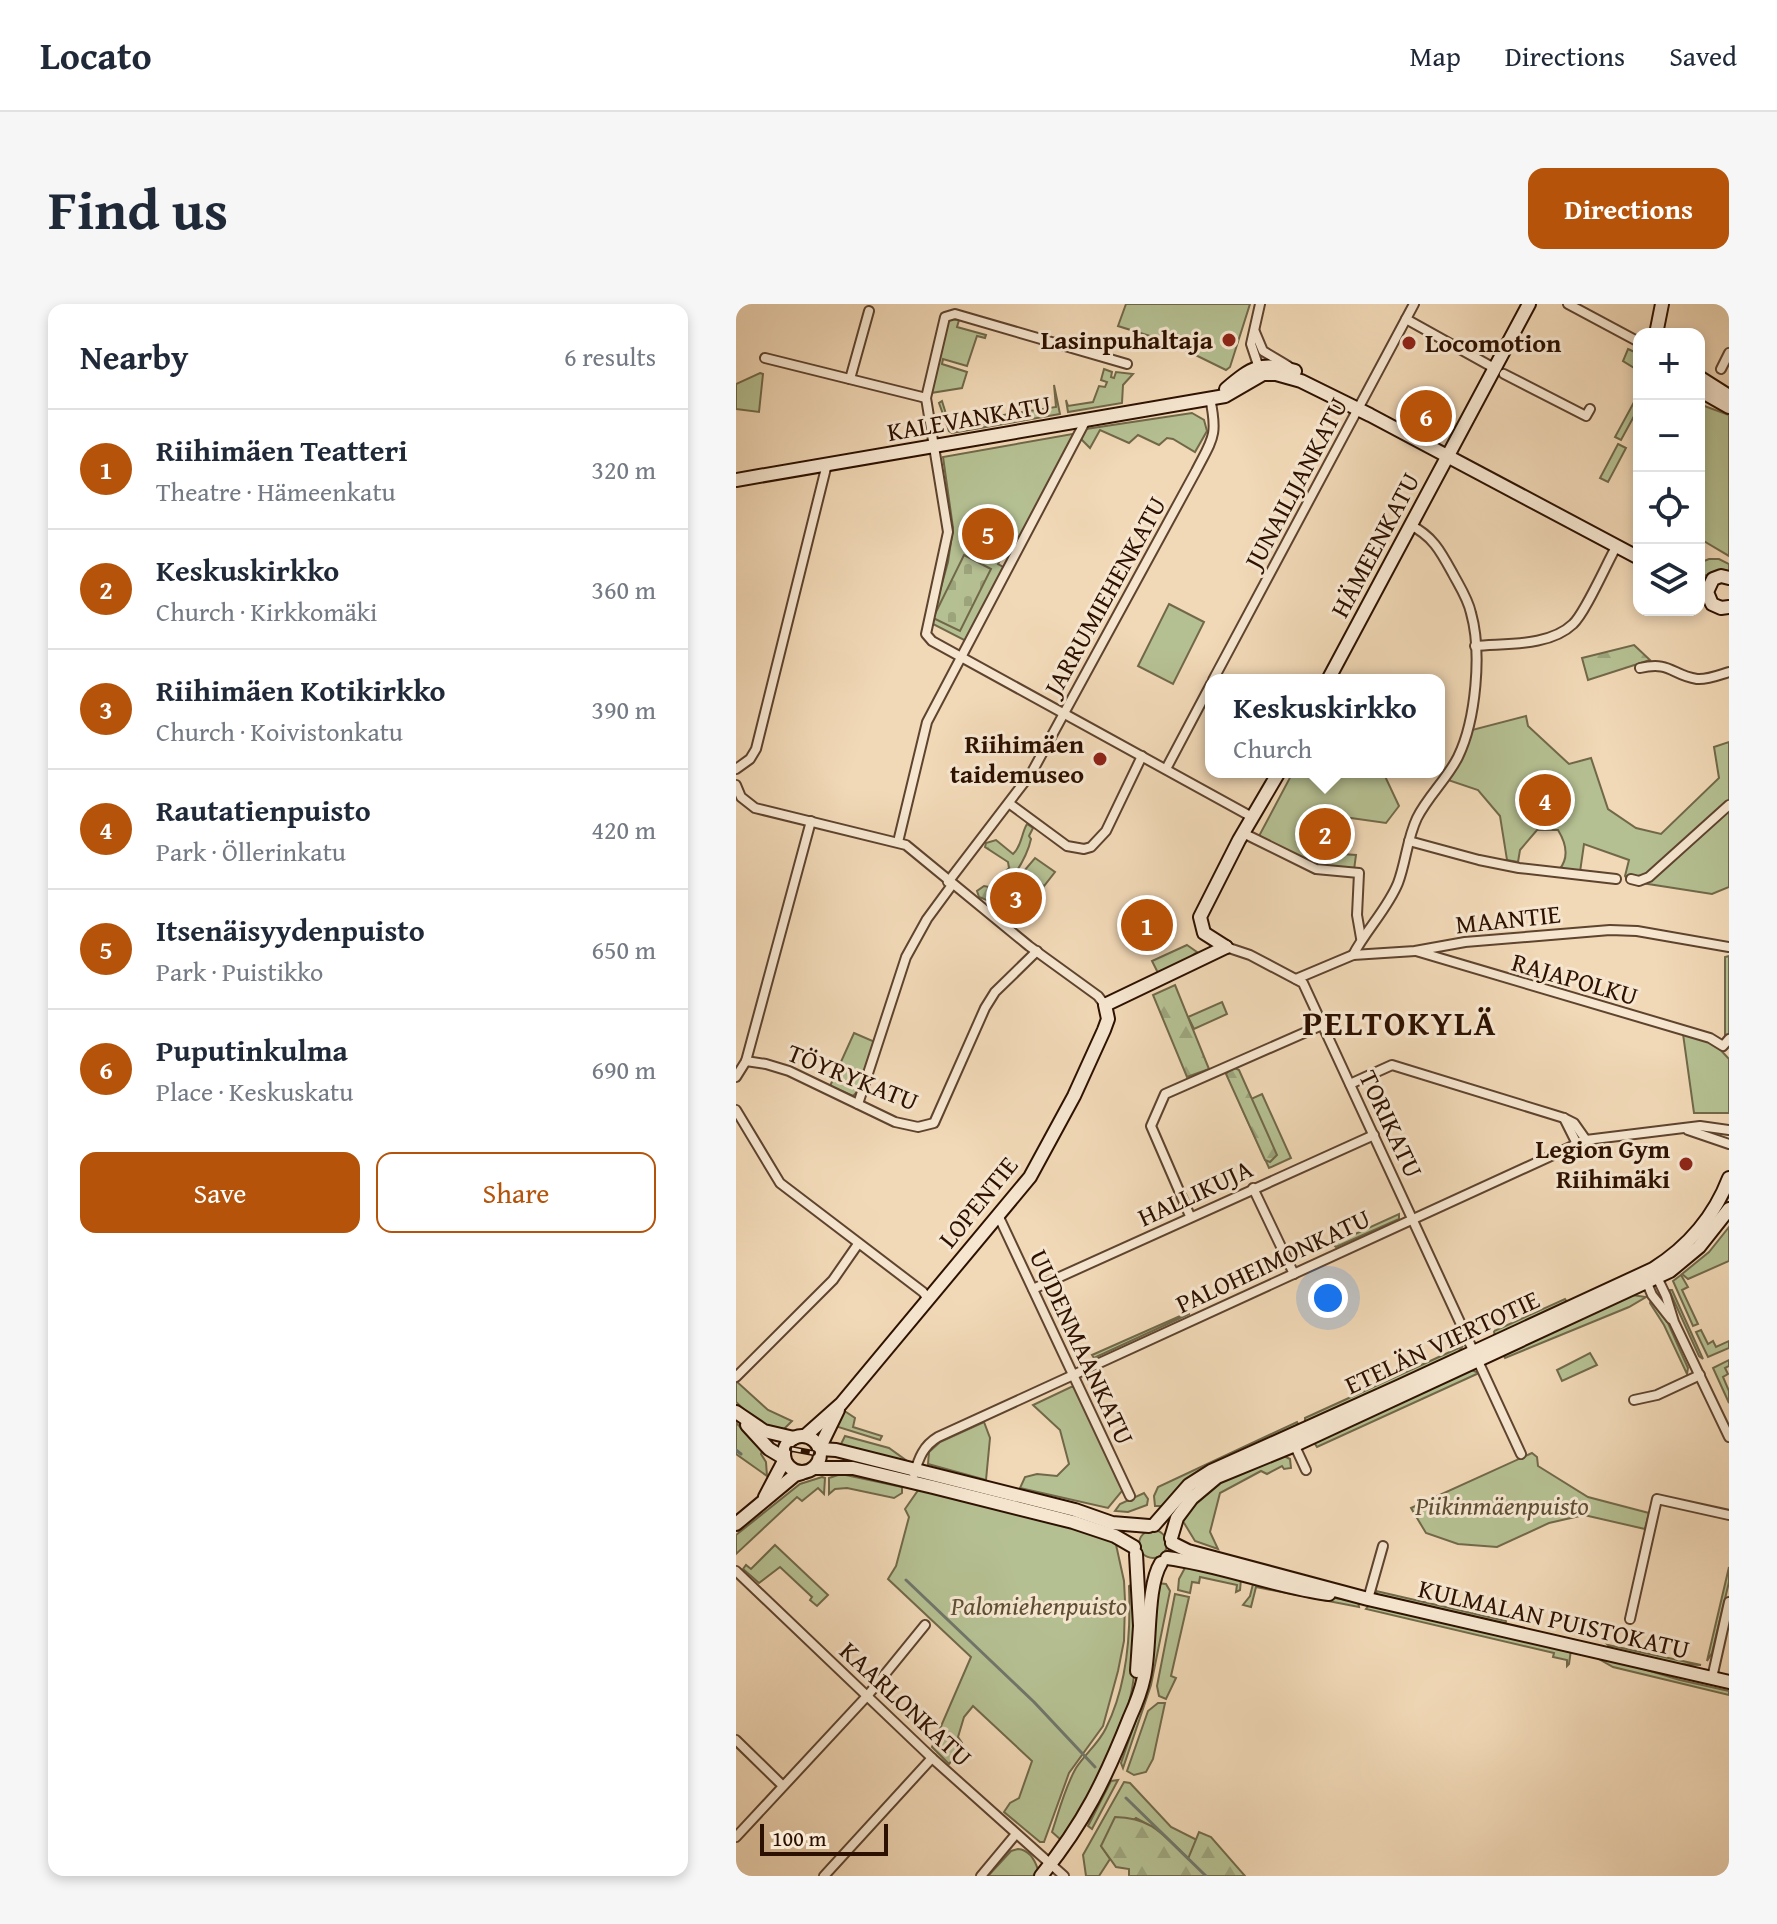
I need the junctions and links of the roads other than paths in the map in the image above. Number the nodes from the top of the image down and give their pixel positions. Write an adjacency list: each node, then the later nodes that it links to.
1 (1260, 304): 8 (street)
2 (1414, 304): 7 (street, JUNAILIJANKATU)
3 (1529, 304): 18 (street, HÄMEENKATU)
4 (1568, 304): 10 (street)
5 (1662, 304): 9 (street)
6 (869, 311): 19 (street)
7 (1406, 319): 18 (street); 27 (street, JUNAILIJANKATU)
8 (1255, 327): 11 (street); 15 (street)
9 (1657, 328)
10 (1633, 339)
11 (1263, 351): 15 (street); 17 (street)
12 (1729, 353): 16 (street)
13 (765, 358): 19 (street)
14 (1127, 364): 23 (street)
15 (1261, 369): 17 (street); 24 (street, KALEVANKATU); 25 (street)
16 (1721, 369)
17 (1296, 371): 25 (street)
18 (1499, 371): 28 (street); 31 (street, HÄMEENKATU)
19 (850, 379): 23 (street)
20 (1705, 381): 22 (street)
21 (1705, 393): 26 (street)
22 (1729, 396)
23 (926, 398): 30 (street)
24 (1210, 398): 29 (street, KALEVANKATU); 49 (street, JARRUMIEHENKATU)
25 (1338, 398): 27 (street)
26 (1729, 407)
27 (1358, 409): 31 (street); 46 (street, JUNAILIJANKATU)
28 (1588, 412)
29 (1086, 420): 30 (street, KALEVANKATU); 43 (street)
30 (934, 446): 32 (street, KALEVANKATU); 43 (street)
31 (1448, 456): 34 (street, HÄMEENKATU); 35 (street)
32 (827, 464): 33 (street, KALEVANKATU); 51 (street)
33 (736, 480)
34 (1410, 525): 42 (street); 47 (street, HÄMEENKATU)
35 (1616, 547): 36 (street); 42 (street)
36 (1633, 555)
37 (1729, 578): 38 (street)
38 (1713, 579): 39 (street); 40 (street)
39 (1705, 581)
40 (1713, 600): 41 (street)
41 (1729, 617)
42 (1475, 646): 53 (street)
43 (961, 656): 49 (street); 64 (street)
44 (1640, 668): 45 (street)
45 (1729, 672)
46 (1216, 674)
47 (1331, 674)
48 (1205, 695): 52 (street, JUNAILIJANKATU)
49 (1064, 713): 50 (street); 58 (street, JARRUMIEHENKATU)
50 (1142, 756): 52 (street); 58 (street)
51 (736, 769)
52 (1166, 769): 60 (street)
53 (1445, 777)
54 (1275, 778): 60 (street)
55 (1445, 778): 63 (street)
56 (736, 785): 57 (street)
57 (739, 799): 61 (street)
58 (1010, 804): 67 (street, JARRUMIEHENKATU)
59 (1729, 805): 66 (street)
60 (1252, 817): 62 (street)
61 (811, 821): 64 (street); 78 (street)
62 (1243, 833): 68 (street); 69 (street)
63 (1409, 841): 65 (street); 68 (street)
64 (898, 842): 67 (street)
65 (1616, 879)
66 (1631, 879)
67 (950, 884): 71 (street); 81 (street, JARRUMIEHENKATU)
68 (1361, 939): 73 (street)
69 (1226, 947): 74 (street); 75 (street)
70 (1729, 947): 72 (street, MAANTIE)
71 (1037, 951): 75 (street); 81 (street, TÖYRYKATU)
72 (1415, 951): 73 (street, MAANTIE); 77 (street, RAJAPOLKU)
73 (1353, 955): 74 (street, MAANTIE)
74 (1296, 979): 76 (street, TORIKATU)
75 (1105, 1005): 91 (street, LOPENTIE)
76 (1322, 1025): 80 (street, TORIKATU); 92 (street)
77 (1726, 1043)
78 (746, 1061): 79 (street); 81 (street, TÖYRYKATU)
79 (736, 1077)
80 (1350, 1084): 85 (street, TORIKATU); 86 (street)
81 (858, 1104)
82 (736, 1110): 94 (street)
83 (1684, 1129): 84 (street, PALOHEIMONKATU); 86 (street, PALOHEIMONKATU); 87 (street, PALOHEIMONKATU)
84 (1729, 1130)
85 (1374, 1135): 89 (street, HALLIKUJA); 93 (street, TORIKATU)
86 (1582, 1142): 93 (street, PALOHEIMONKATU)
87 (1729, 1144)
88 (1729, 1178): 96 (street, ETELÄN VIERTOTIE)
89 (1253, 1188): 92 (street, HALLIKUJA); 95 (street)
90 (1729, 1209): 96 (street, ETELÄN VIERTOTIE)
91 (998, 1214): 97 (street, UUDENMAANKATU); 98 (street, LOPENTIE)
92 (1190, 1216): 97 (street, HALLIKUJA)
93 (1413, 1219): 95 (street, PALOHEIMONKATU); 99 (street, TORIKATU)
94 (858, 1244): 98 (street); 102 (street)
95 (1294, 1274): 100 (street, PALOHEIMONKATU)
96 (1652, 1277): 99 (street, ETELÄN VIERTOTIE); 101 (street)
97 (1033, 1289): 100 (street, UUDENMAANKATU)
98 (928, 1299): 104 (street, LOPENTIE)
99 (1476, 1356): 108 (street, ETELÄN VIERTOTIE); 111 (street, TORIKATU)
100 (1074, 1375): 115 (street, PALOHEIMONKATU); 116 (street, UUDENMAANKATU)
101 (1700, 1375): 103 (street); 106 (street)
102 (736, 1377)
103 (1634, 1400)
104 (841, 1404): 107 (street, LOPENTIE); 110 (street, LOPENTIE)
105 (740, 1415): 107 (street); 112 (street)
106 (1728, 1436): 109 (street)
107 (799, 1437): 110 (street); 112 (street)
108 (1293, 1440): 114 (street); 120 (street, ETELÄN VIERTOTIE); 121 (street, ETELÄN VIERTOTIE)
109 (1729, 1444)
110 (820, 1448): 113 (street); 115 (street)
111 (1521, 1454)
112 (784, 1460): 113 (street); 117 (street)
113 (808, 1470): 115 (street); 117 (street)
114 (1306, 1470)
115 (913, 1476): 120 (street); 123 (street)
116 (1130, 1496)
117 (761, 1504): 119 (street)
118 (1729, 1515): 128 (street)
119 (736, 1524)
120 (1152, 1526): 121 (street); 123 (street)
121 (1172, 1541): 124 (street); 126 (street, KULMALAN PUISTOKATU)
122 (1383, 1546): 126 (street)
123 (1135, 1551): 124 (street); 133 (street)
124 (1164, 1560): 126 (street, KULMALAN PUISTOKATU); 133 (street)
125 (736, 1571): 132 (street, KAARLONKATU)
126 (1368, 1599): 130 (street, KULMALAN PUISTOKATU)
127 (1729, 1602): 130 (street)
128 (1630, 1619)
129 (925, 1625): 132 (street)
130 (1712, 1678): 131 (street, KULMALAN PUISTOKATU)
131 (1729, 1682)
132 (868, 1695): 135 (street, KAARLONKATU); 136 (street)
133 (1130, 1718): 139 (street)
134 (736, 1740): 136 (street)
135 (932, 1758): 137 (street, KAARLONKATU); 140 (street)
136 (782, 1785): 138 (street)
137 (1016, 1834): 139 (street, KAARLONKATU); 141 (street)
138 (736, 1837)
139 (1051, 1863): 142 (street); 143 (street, KAARLONKATU)
140 (824, 1876)
141 (981, 1876)
142 (1041, 1876)
143 (1064, 1876)

